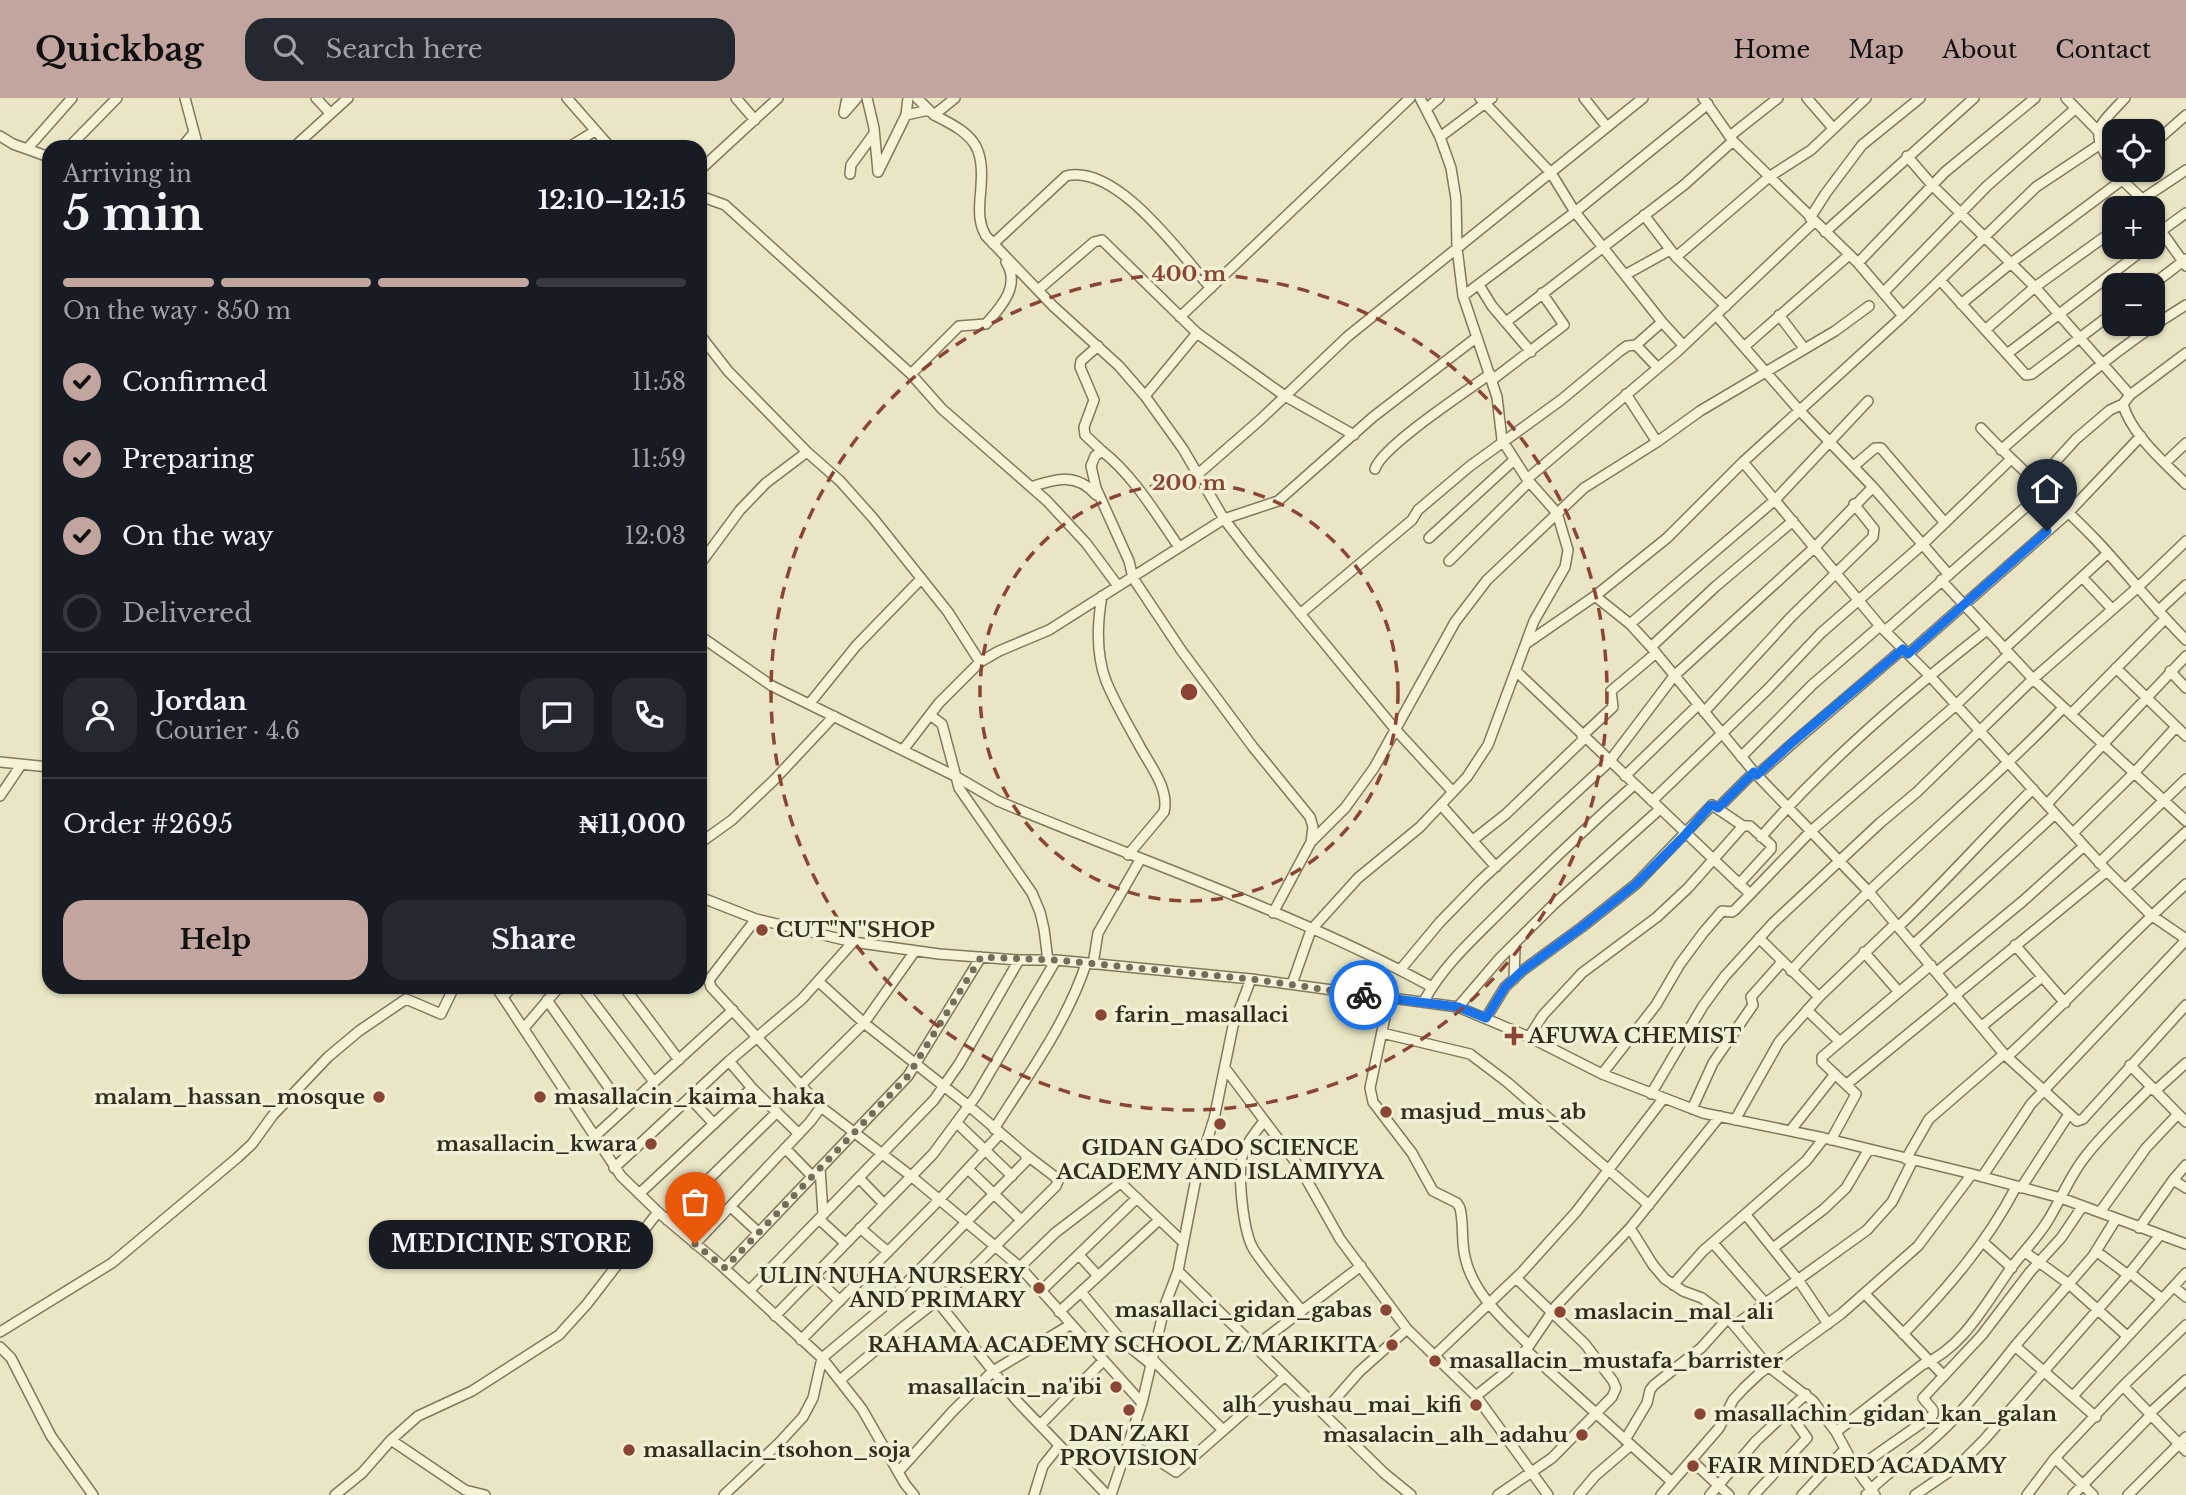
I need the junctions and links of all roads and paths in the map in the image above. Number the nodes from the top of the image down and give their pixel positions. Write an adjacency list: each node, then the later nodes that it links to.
1 (72, 98): 54 (street)
2 (117, 98): 47 (street)
3 (316, 98): 33 (street)
4 (348, 98): 33 (street)
5 (567, 98): 39 (street)
6 (736, 98): 36 (street)
7 (778, 98): 36 (street)
8 (847, 98): 9 (street)
9 (857, 98)
10 (867, 98): 43 (street)
11 (908, 98): 34 (street)
12 (917, 98): 32 (street)
13 (955, 98): 32 (street)
14 (1410, 98): 92 (street)
15 (1420, 98): 30 (street)
16 (1439, 98): 30 (street)
17 (1584, 98): 37 (street)
18 (1643, 98): 37 (street)
19 (1778, 98): 46 (street)
20 (1866, 98): 38 (street)
21 (1920, 98): 73 (street)
22 (1974, 98): 57 (street)
23 (2035, 98): 65 (street)
24 (2066, 98): 31 (street)
25 (2125, 98): 40 (street)
26 (1810, 99): 38 (street)
27 (188, 100): 41 (street)
28 (1486, 100): 45 (street); 60 (street)
29 (1706, 101): 46 (street); 69 (street)
30 (1426, 109): 45 (street)
31 (2076, 109): 40 (street); 71 (street)
32 (931, 112): 34 (street); 79 (street)
33 (330, 113): 50 (street)
34 (906, 115): 43 (street)
35 (2186, 115): 42 (street)
36 (755, 120): 58 (street)
37 (1607, 127): 60 (street)
38 (1833, 128): 62 (street)
39 (595, 131): 51 (street); 52 (street)
40 (2098, 131): 53 (street)
41 (193, 134): 48 (street); 49 (street)
42 (2165, 134)
43 (873, 135): 61 (street)
44 (0, 136): 54 (street)
45 (1440, 137): 81 (street)
46 (1732, 139): 62 (street); 72 (street)
47 (76, 140)
48 (188, 140)
49 (195, 140)
50 (301, 140)
51 (580, 140)
52 (603, 140)
53 (2099, 145): 55 (street); 76 (street)
54 (27, 149): 56 (street)
55 (2102, 149)
56 (42, 154)
57 (1907, 156): 65 (street); 75 (street)
58 (707, 164)
59 (2186, 170): 67 (street)
60 (1551, 173): 69 (street); 81 (street)
61 (850, 174)
62 (1769, 177): 73 (street); 82 (street)
63 (2107, 182): 86 (street)
64 (2125, 182): 66 (street)
65 (1932, 185): 71 (street); 87 (street)
66 (2136, 196)
67 (2156, 196)
68 (707, 199): 126 (street)
69 (1575, 212): 80 (street); 91 (street)
70 (2186, 213): 74 (street)
71 (1962, 214): 76 (street); 96 (street)
72 (1644, 215): 80 (street); 82 (street)
73 (1812, 220): 75 (street); 100 (street)
74 (2165, 231)
75 (1825, 232): 83 (street)
76 (1984, 236): 86 (street); 90 (street)
77 (2165, 236): 85 (street)
78 (2102, 239): 93 (street)
79 (993, 244): 92 (street); 94 (street); 126 (street)
80 (1602, 246): 88 (street); 95 (street)
81 (1457, 248): 97 (street); 131 (street)
82 (1673, 254): 88 (street); 100 (street)
83 (1849, 255): 87 (street); 104 (street)
84 (2131, 259): 102 (street)
85 (2185, 262): 89 (street)
86 (2011, 263): 93 (street); 98 (street)
87 (1858, 264): 96 (street)
88 (1625, 275): 109 (street)
89 (2165, 276)
90 (1940, 279): 98 (street); 105 (street)
91 (1479, 285): 97 (street); 108 (street)
92 (1211, 288): 106 (street)
93 (2035, 288): 102 (street); 110 (street)
94 (1038, 290): 106 (street); 117 (street)
95 (1542, 293): 108 (street); 120 (street)
96 (1883, 293): 105 (street)
97 (1463, 296): 112 (street)
98 (1961, 304): 110 (street)
99 (2186, 305): 123 (street)
100 (1726, 306): 103 (street)
101 (1869, 306): 119 (street)
102 (2057, 313): 113 (street); 122 (street)
103 (1716, 315): 116 (street); 118 (street)
104 (1779, 315): 118 (street); 119 (street)
105 (1903, 316): 134 (street)
106 (1180, 317): 111 (street)
107 (2102, 321): 113 (street)
108 (1506, 322): 120 (street)
109 (1662, 322): 115 (street); 116 (street)
110 (1985, 330): 122 (street)
111 (1197, 333): 130 (street); 131 (street)
112 (1477, 337): 127 (street); 136 (street)
113 (2079, 337): 122 (street); 123 (street)
114 (707, 344): 144 (street)
115 (1636, 345): 124 (street); 138 (street)
116 (1683, 345): 124 (street)
117 (1098, 346): 130 (street); 143 (street)
118 (1745, 346): 125 (street)
119 (1804, 348): 125 (street)
120 (1531, 352): 127 (street)
121 (2186, 353): 129 (street)
122 (2007, 354)
123 (2102, 364): 129 (street); 142 (street)
124 (1657, 367): 128 (street)
125 (1766, 370): 134 (street); 139 (street)
126 (911, 374): 155 (street)
127 (1491, 377): 138 (street); 150 (street)
128 (1626, 394): 139 (street); 152 (street)
129 (2130, 395): 133 (street)
130 (1145, 396): 151 (street)
131 (1285, 396): 136 (street); 151 (street)
132 (1868, 401): 140 (street)
133 (2123, 404): 137 (street); 153 (street)
134 (1799, 410): 140 (street); 147 (street)
135 (1981, 429): 142 (street)
136 (1354, 435): 163 (street)
137 (2141, 436): 148 (street); 162 (street)
138 (1502, 440): 145 (street); 187 (street)
139 (1657, 442): 161 (street)
140 (1830, 442): 149 (street); 159 (street)
141 (2186, 443): 148 (street)
142 (2001, 450): 146 (street)
143 (1102, 451): 158 (street); 169 (street)
144 (807, 452): 172 (street); 178 (street)
145 (1514, 460): 152 (street); 166 (street)
146 (2010, 460): 153 (street); 165 (street)
147 (1743, 462): 159 (street); 183 (street)
148 (2165, 463): 154 (street)
149 (1854, 466): 156 (street); 165 (street)
150 (1375, 469)
151 (1197, 475): 163 (street)
152 (1528, 480): 161 (street); 173 (street)
153 (2037, 482): 157 (street)
154 (2186, 484)
155 (1031, 487): 158 (street); 180 (street)
156 (1873, 487): 160 (street); 168 (street)
157 (2045, 490): 162 (street); 176 (street)
158 (1100, 499): 175 (street)
159 (1775, 500): 164 (street); 189 (street)
160 (1854, 504): 170 (street); 174 (street)
161 (1557, 513): 194 (street); 215 (street)
162 (2068, 513): 171 (street); 185 (street)
163 (1224, 519): 169 (street); 187 (street)
164 (1793, 521): 170 (street); 195 (street)
165 (1945, 523): 168 (street)
166 (1429, 538)
167 (2186, 541): 181 (street)
168 (1923, 544): 176 (street); 184 (street)
169 (1179, 547): 175 (street)
170 (1815, 547): 174 (street); 204 (street)
171 (2108, 553): 177 (street); 181 (street)
172 (707, 555)
173 (1449, 561)
174 (1836, 572): 184 (street); 210 (street)
175 (1133, 578): 180 (street); 254 (street)
176 (1945, 578): 185 (street); 190 (street)
177 (2081, 578): 186 (street); 196 (street)
178 (921, 579): 199 (street); 208 (street)
179 (2186, 585): 188 (street)
180 (1118, 586): 182 (street)
181 (2137, 589): 186 (street); 188 (street)
182 (1102, 596): 199 (street); 256 (street)
183 (1595, 596): 189 (street); 194 (street)
184 (1859, 600): 190 (street); 217 (street)
185 (1963, 604): 191 (street); 197 (street)
186 (2112, 609): 205 (street)
187 (1300, 614): 215 (street)
188 (2162, 615): 192 (street); 200 (street)
189 (1630, 624): 195 (street)
190 (1882, 629): 197 (street); 222 (street)
191 (1987, 630): 196 (street); 203 (street)
192 (2184, 635)
193 (707, 641): 208 (street)
194 (1526, 644): 201 (street)
195 (1653, 650): 204 (street); 219 (street)
196 (2007, 651): 205 (street); 209 (street)
197 (1905, 652): 203 (street); 229 (street)
198 (2186, 656): 202 (street)
199 (980, 662): 212 (street)
200 (2116, 668): 207 (street); 211 (street)
201 (1516, 671): 219 (street); 235 (street)
202 (2170, 671): 206 (street); 207 (street)
203 (1929, 675): 209 (street); 241 (street)
204 (1674, 676): 210 (street); 224 (street)
205 (2033, 679): 211 (street); 216 (street)
206 (2186, 688)
207 (2147, 697): 214 (street); 220 (street)
208 (810, 703): 213 (street)
209 (1956, 705): 216 (street); 247 (street)
210 (1701, 708): 217 (street); 231 (street)
211 (2067, 711): 220 (street); 225 (street)
212 (930, 715): 221 (street); 230 (street)
213 (834, 716): 221 (street); 252 (street)
214 (2176, 727): 218 (street); 228 (street)
215 (1395, 729): 235 (street); 254 (street)
216 (1979, 731): 225 (street); 259 (street)
217 (1721, 733): 222 (street); 238 (street)
218 (2186, 736)
219 (1584, 737): 224 (street); 253 (street)
220 (2105, 745): 228 (street); 239 (street)
221 (903, 750): 230 (street)
222 (1741, 757): 229 (street)
223 (0, 762): 226 (street)
224 (1609, 762): 231 (street); 261 (street)
225 (2008, 762): 234 (street); 266 (street)
226 (21, 765): 227 (street); 236 (street)
227 (42, 766)
228 (2135, 772): 237 (street); 249 (street)
229 (1755, 774): 241 (street); 242 (street)
230 (955, 776): 256 (street); 284 (street)
231 (1625, 776): 233 (street)
232 (2186, 779): 237 (street)
233 (1634, 785): 238 (street); 295 (street)
234 (2033, 789): 239 (street); 272 (street)
235 (1453, 792): 240 (street)
236 (0, 796)
237 (2164, 800): 245 (street); 260 (street)
238 (1652, 802): 243 (street)
239 (2047, 804): 244 (street)
240 (1441, 805): 253 (street); 273 (street)
241 (1788, 807): 247 (street); 251 (street)
242 (1718, 808): 246 (street); 250 (street)
243 (1660, 809): 250 (street); 311 (street)
244 (2055, 814): 249 (street); 277 (street)
245 (2186, 821)
246 (1743, 826): 251 (street); 257 (street)
247 (1811, 831): 259 (street); 267 (street)
248 (2186, 832): 265 (street)
249 (2073, 833): 255 (street)
250 (1685, 835): 257 (street); 292 (street)
251 (1762, 837): 263 (street)
252 (707, 838)
253 (1473, 840): 261 (street)
254 (1311, 842): 269 (street)
255 (2084, 846): 260 (street); 287 (street)
256 (1128, 855): 258 (street)
257 (1714, 858): 263 (street); 320 (street)
258 (1140, 860): 269 (street); 286 (street)
259 (1839, 860): 266 (street); 274 (street)
260 (2099, 863): 262 (street)
261 (1496, 867): 288 (street)
262 (2107, 871): 265 (street); 278 (street)
263 (1739, 884): 267 (street)
264 (2186, 884): 270 (street)
265 (2125, 890): 270 (street)
266 (1869, 892): 272 (street); 289 (street)
267 (1750, 894): 329 (street)
268 (707, 900): 271 (street)
269 (1273, 914): 273 (street)
270 (2151, 915): 275 (street); 309 (street)
271 (756, 919): 276 (street); 312 (street)
272 (1897, 925): 277 (street); 281 (street)
273 (1311, 930): 288 (street); 294 (street)
274 (1759, 938): 285 (street); 338 (street)
275 (2186, 940): 337 (street)
276 (853, 942): 280 (street); 293 (street)
277 (1914, 944): 287 (street)
278 (2015, 945): 290 (street); 297 (street)
279 (1515, 948): 292 (street)
280 (915, 951): 282 (street); 315 (street)
281 (1864, 952): 296 (street); 305 (street)
282 (981, 957): 283 (street); 327 (street)
283 (1019, 960): 284 (street); 334 (street)
284 (1052, 961): 286 (street); 341 (street)
285 (1782, 962): 289 (street); 344 (street)
286 (1090, 964): 291 (street); 355 (street)
287 (1934, 969): 296 (street); 297 (street)
288 (1400, 970): 295 (street)
289 (1791, 971): 305 (street)
290 (2042, 976): 309 (street); 316 (street)
291 (1251, 979): 294 (street); 328 (street)
292 (1514, 979): 314 (street)
293 (818, 981): 315 (street); 319 (street)
294 (1292, 984): 306 (street)
295 (1432, 987): 308 (street)
296 (1899, 992): 321 (street)
297 (1955, 993): 316 (street); 332 (street)
298 (451, 994): 450 (street)
299 (501, 994): 304 (street)
300 (506, 994): 304 (street)
301 (553, 994): 307 (street)
302 (587, 994): 331 (street)
303 (629, 994): 323 (street)
304 (503, 997): 317 (street)
305 (1819, 997): 313 (street)
306 (1389, 999): 308 (street); 318 (street)
307 (547, 1000): 317 (street); 343 (street)
308 (1424, 1001): 311 (street)
309 (2066, 1003): 322 (street)
310 (2186, 1005): 326 (street)
311 (1458, 1007): 314 (street)
312 (733, 1010): 319 (street); 323 (street)
313 (1807, 1010): 321 (street); 349 (street)
314 (1486, 1018): 320 (street)
315 (864, 1023): 327 (street); 333 (street)
316 (1982, 1026): 322 (street)
317 (524, 1028): 358 (street)
318 (1382, 1033): 370 (street); 439 (street)
319 (757, 1037): 324 (street); 333 (street)
320 (1528, 1037): 329 (street)
321 (1839, 1041): 330 (street)
322 (2006, 1055): 337 (street); 365 (street)
323 (679, 1060): 331 (street)
324 (729, 1062): 335 (street); 339 (street)
325 (2186, 1063): 336 (street)
326 (2130, 1065): 336 (street); 346 (street)
327 (916, 1066): 334 (street); 354 (street)
328 (1225, 1068): 350 (street); 403 (street)
329 (1602, 1074): 338 (street)
330 (1835, 1074): 332 (street); 356 (street)
331 (654, 1082): 343 (street)
332 (1847, 1084): 359 (street)
333 (801, 1085): 342 (street)
334 (943, 1087): 341 (street); 363 (street)
335 (752, 1088): 345 (street); 352 (street)
336 (2153, 1089): 347 (street); 383 (street)
337 (2043, 1090): 346 (street); 375 (street)
338 (1651, 1094): 340 (street)
339 (690, 1098): 352 (street); 367 (street)
340 (1663, 1099): 344 (street); 370 (street)
341 (969, 1106): 353 (street); 355 (street)
342 (821, 1107): 354 (street); 357 (street)
343 (624, 1109): 358 (street)
344 (1692, 1109): 348 (street)
345 (777, 1112): 357 (street); 394 (street)
346 (2069, 1114): 378 (street)
347 (2178, 1114): 351 (street); 390 (street)
348 (1720, 1116): 349 (street); 386 (street)
349 (1735, 1119): 356 (street)
350 (1264, 1121): 416 (street); 441 (street)
351 (2186, 1122)
352 (714, 1124): 381 (street)
353 (957, 1124): 361 (street); 373 (street)
354 (854, 1131): 363 (street); 368 (street)
355 (997, 1131): 361 (street); 364 (street)
356 (1790, 1131): 359 (street)
357 (799, 1134): 360 (street)
358 (594, 1137): 367 (street)
359 (1827, 1139): 362 (street); 391 (street)
360 (785, 1148): 372 (street); 387 (street)
361 (986, 1149): 369 (street); 374 (street)
362 (1869, 1149): 365 (street); 410 (street)
363 (883, 1154): 373 (street); 376 (street)
364 (1025, 1154): 374 (street); 395 (street)
365 (1909, 1160): 371 (street); 426 (street)
366 (2186, 1165): 377 (street)
367 (614, 1168): 381 (street)
368 (820, 1168): 372 (street); 392 (street)
369 (968, 1169): 380 (street); 384 (street)
370 (1608, 1169): 386 (street); 425 (street)
371 (1972, 1174): 375 (street); 433 (street)
372 (812, 1176): 401 (street)
373 (911, 1176): 384 (street); 385 (street)
374 (1012, 1176): 380 (street)
375 (1982, 1177): 378 (street)
376 (859, 1178): 385 (street); 392 (street)
377 (2173, 1180): 379 (street); 400 (street)
378 (2018, 1188): 383 (street); 404 (street)
379 (2186, 1188)
380 (996, 1193): 395 (street); 397 (street)
381 (639, 1194): 389 (street)
382 (1137, 1198): 396 (street); 414 (street); 417 (street)
383 (2061, 1199): 388 (street); 413 (street)
384 (938, 1201): 397 (street); 412 (street)
385 (884, 1204): 398 (street)
386 (1649, 1205): 399 (street)
387 (731, 1207): 401 (street); 407 (street)
388 (2082, 1207): 390 (street); 415 (street)
389 (658, 1212): 394 (street); 483 (street)
390 (2100, 1212): 393 (street)
391 (1746, 1215): 406 (street); 410 (street)
392 (821, 1217): 405 (street); 430 (street)
393 (2116, 1219): 400 (street); 411 (street)
394 (667, 1220): 407 (street)
395 (1021, 1220): 409 (street)
396 (1159, 1220): 403 (street); 424 (street)
397 (967, 1224): 409 (street); 459 (street)
398 (860, 1228): 405 (street); 412 (street)
399 (1630, 1228): 428 (street); 442 (street)
400 (2139, 1228): 402 (street)
401 (759, 1233): 418 (street)
402 (2160, 1235): 408 (street); 422 (street)
403 (1183, 1242): 420 (street)
404 (1983, 1242): 419 (street); 451 (street)
405 (845, 1243): 423 (street)
406 (1713, 1243): 428 (street); 438 (street)
407 (695, 1244): 418 (street)
408 (2186, 1244)
409 (996, 1245): 417 (street); 437 (street)
410 (1773, 1248): 426 (street)
411 (2096, 1251): 422 (street); 427 (street)
412 (888, 1252): 436 (street)
413 (2025, 1252): 415 (street); 419 (street)
414 (1079, 1255): 424 (street); 431 (street)
415 (2040, 1263): 427 (street); 467 (street)
416 (1361, 1266): 441 (street); 449 (street)
417 (1020, 1267): 431 (street)
418 (725, 1268): 430 (street)
419 (2012, 1268): 462 (street)
420 (1178, 1271): 456 (street); 461 (street)
421 (2186, 1273): 429 (street)
422 (2129, 1274): 435 (street); 440 (street)
423 (814, 1276): 436 (street); 444 (street)
424 (1098, 1276): 432 (street)
425 (1516, 1278): 439 (street); 442 (street)
426 (1799, 1281): 438 (street); 446 (street)
427 (2069, 1284): 440 (street); 454 (street)
428 (1673, 1285): 445 (street)
429 (2174, 1287): 434 (street); 435 (street)
430 (749, 1291): 444 (street)
431 (1041, 1291): 443 (street)
432 (1081, 1292): 443 (street); 461 (street)
433 (1865, 1294): 446 (street); 451 (street)
434 (2186, 1297)
435 (2162, 1299): 452 (street)
436 (840, 1301): 453 (street)
437 (937, 1301): 465 (street); 468 (street)
438 (1766, 1304): 445 (street)
439 (1489, 1305): 457 (street); 458 (street)
440 (2097, 1309): 452 (street); 464 (street)
441 (1302, 1311): 456 (street)
442 (1552, 1311): 457 (street); 477 (street)
443 (1059, 1312): 447 (street)
444 (775, 1316): 453 (street)
445 (1732, 1322): 463 (street); 485 (street)
446 (1828, 1324): 463 (street)
447 (1070, 1325): 460 (street); 465 (street)
448 (2186, 1325): 470 (street)
449 (1407, 1329): 458 (street); 476 (street)
450 (0, 1332)
451 (1903, 1334): 462 (street)
452 (2127, 1336): 473 (street)
453 (801, 1340): 459 (street)
454 (2015, 1346): 464 (street); 497 (street)
455 (0, 1347): 498 (street)
456 (1254, 1347): 466 (street)
457 (1527, 1348): 472 (street); 477 (street)
458 (1434, 1356): 472 (street)
459 (822, 1358): 468 (street); 501 (street)
460 (1103, 1361): 474 (street); 480 (street)
461 (1153, 1363): 474 (street); 481 (street)
462 (1931, 1363): 467 (street); 482 (street)
463 (1769, 1367): 471 (street); 490 (street)
464 (2045, 1370): 473 (street); 514 (street)
465 (993, 1371): 480 (street); 492 (street)
466 (1284, 1376): 476 (street); 481 (street)
467 (1944, 1376): 491 (street)
468 (840, 1380): 492 (street)
469 (2186, 1380): 478 (street)
470 (2123, 1386): 478 (street); 479 (street)
471 (1806, 1394): 475 (street); 482 (street)
472 (1476, 1396): 493 (street)
473 (2073, 1396): 479 (street)
474 (1142, 1403): 484 (street)
475 (1788, 1411): 496 (street); 512 (street)
476 (1323, 1413): 505 (street)
477 (1596, 1414): 485 (street); 493 (street)
478 (2150, 1414): 486 (street); 495 (street)
479 (2095, 1417): 489 (street)
480 (1040, 1425): 487 (street)
481 (1222, 1429): 484 (street)
482 (1836, 1432): 488 (street)
483 (391, 1440): 499 (street); 500 (street)
484 (1129, 1442): 504 (street)
485 (1628, 1442): 494 (street); 508 (street)
486 (2184, 1444): 518 (street)
487 (1059, 1446): 503 (street); 504 (street)
488 (1845, 1450): 491 (street); 513 (street)
489 (2055, 1458): 495 (street); 515 (street)
490 (1692, 1461): 494 (street); 496 (street)
491 (1856, 1469): 497 (street)
492 (899, 1471): 502 (street)
493 (1533, 1473): 506 (street); 507 (street)
494 (1672, 1482): 509 (street)
495 (2084, 1485): 516 (street); 517 (street)
496 (1718, 1486): 510 (street); 511 (street)
497 (1871, 1493)
498 (93, 1495)
499 (335, 1495)
500 (485, 1495)
501 (724, 1495)
502 (914, 1495)
503 (1034, 1495)
504 (1109, 1495)
505 (1411, 1495)
506 (1498, 1495)
507 (1548, 1495)
508 (1578, 1495)
509 (1661, 1495)
510 (1710, 1495)
511 (1729, 1495)
512 (1754, 1495)
513 (1802, 1495)
514 (1915, 1495)
515 (2027, 1495)
516 (2073, 1495)
517 (2093, 1495)
518 (2128, 1495)

